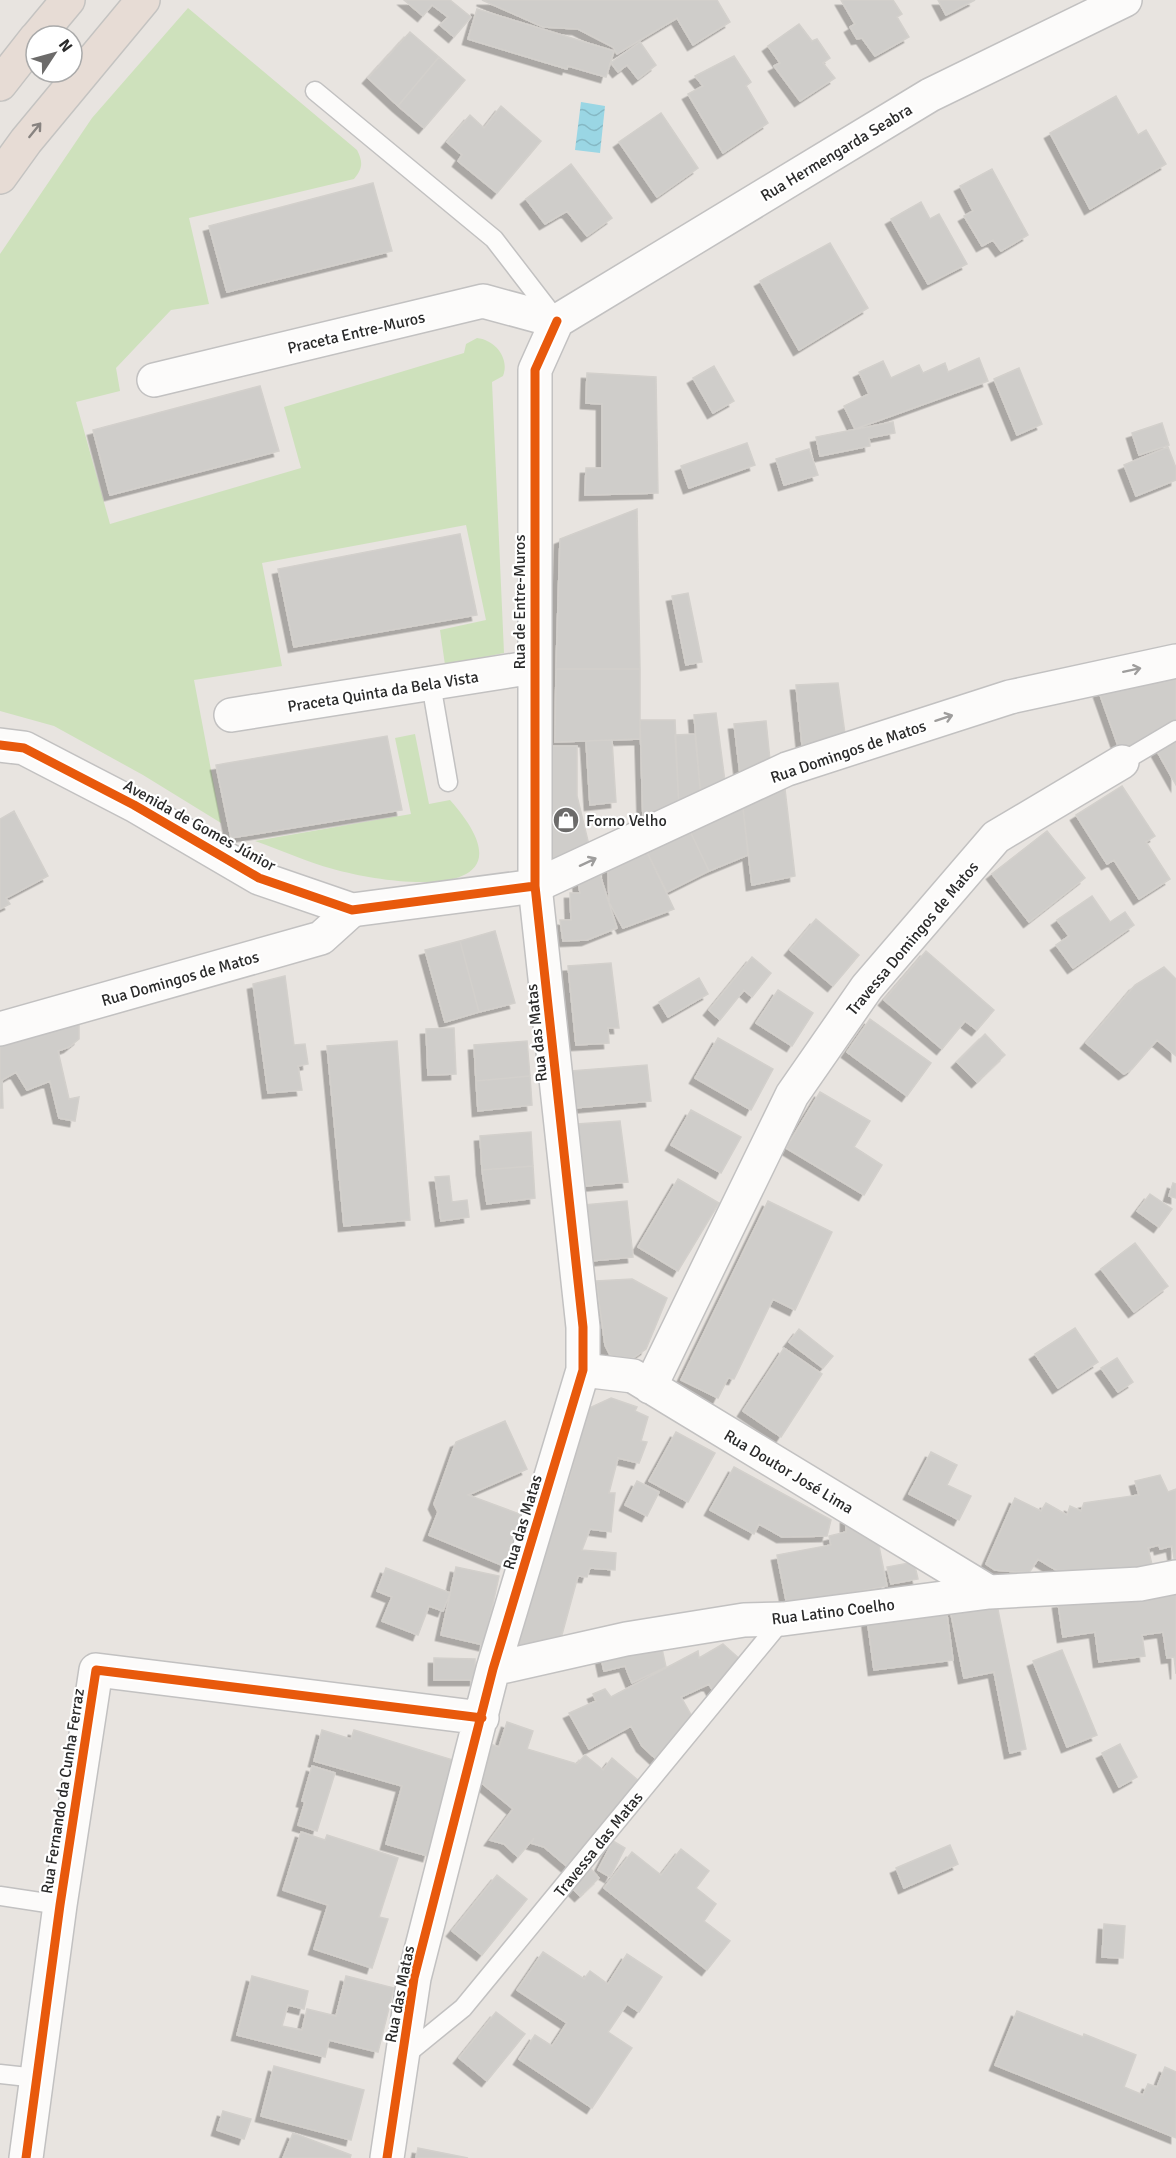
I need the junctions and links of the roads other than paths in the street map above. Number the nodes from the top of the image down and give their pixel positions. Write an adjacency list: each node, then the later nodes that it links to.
1 (68, 0): 4 (highway)
2 (143, 0): 8 (highway, one-way to 2)
3 (1125, 0): 9 (street, Rua Hermengarda Seabra)
4 (48, 24)
5 (24, 54): 6 (highway)
6 (0, 84)
7 (315, 91): 9 (lane)
8 (0, 177)
9 (557, 321): 10 (street, Praceta Entre-Muros); 12 (street, Rua de Entre-Muros)
10 (154, 380)
11 (1176, 661): 19 (street, Rua Domingos de Matos, one-way to 11)
12 (534, 667): 13 (street, Praceta Quinta da Bela Vista); 19 (street, Rua de Entre-Muros)
13 (431, 684): 14 (street, Praceta Quinta da Bela Vista); 18 (lane)
14 (231, 716)
15 (1176, 730): 17 (lane, Travessa Domingos de Matos)
16 (0, 745): 20 (street, Avenida de Gomes Júnior)
17 (1122, 762): 23 (street, Travessa Domingos de Matos)
18 (448, 782)
19 (535, 886): 20 (street, Avenida de Gomes Júnior); 22 (street, Rua das Matas)
20 (352, 910): 21 (street, Rua Domingos de Matos)
21 (0, 1029)
22 (583, 1370): 23 (street, Rua Doutor José Lima); 27 (street, Rua das Matas)
23 (650, 1387): 25 (street, Rua Doutor José Lima)
24 (1176, 1577): 25 (street, Rua Latino Coelho)
25 (989, 1592): 26 (street, Rua Latino Coelho)
26 (783, 1619): 27 (street, Rua Latino Coelho); 31 (lane, Travessa das Matas)
27 (493, 1669): 28 (street, Rua das Matas)
28 (482, 1718): 30 (street, Rua Fernando da Cunha Ferraz); 31 (street, Rua das Matas)
29 (0, 1896): 30 (lane)
30 (60, 1905): 33 (street, Rua Fernando da Cunha Ferraz)
31 (402, 2057): 35 (street, Rua das Matas)
32 (0, 2073): 33 (lane)
33 (37, 2078): 34 (street, Rua Fernando da Cunha Ferraz)
34 (26, 2158)
35 (387, 2158)

